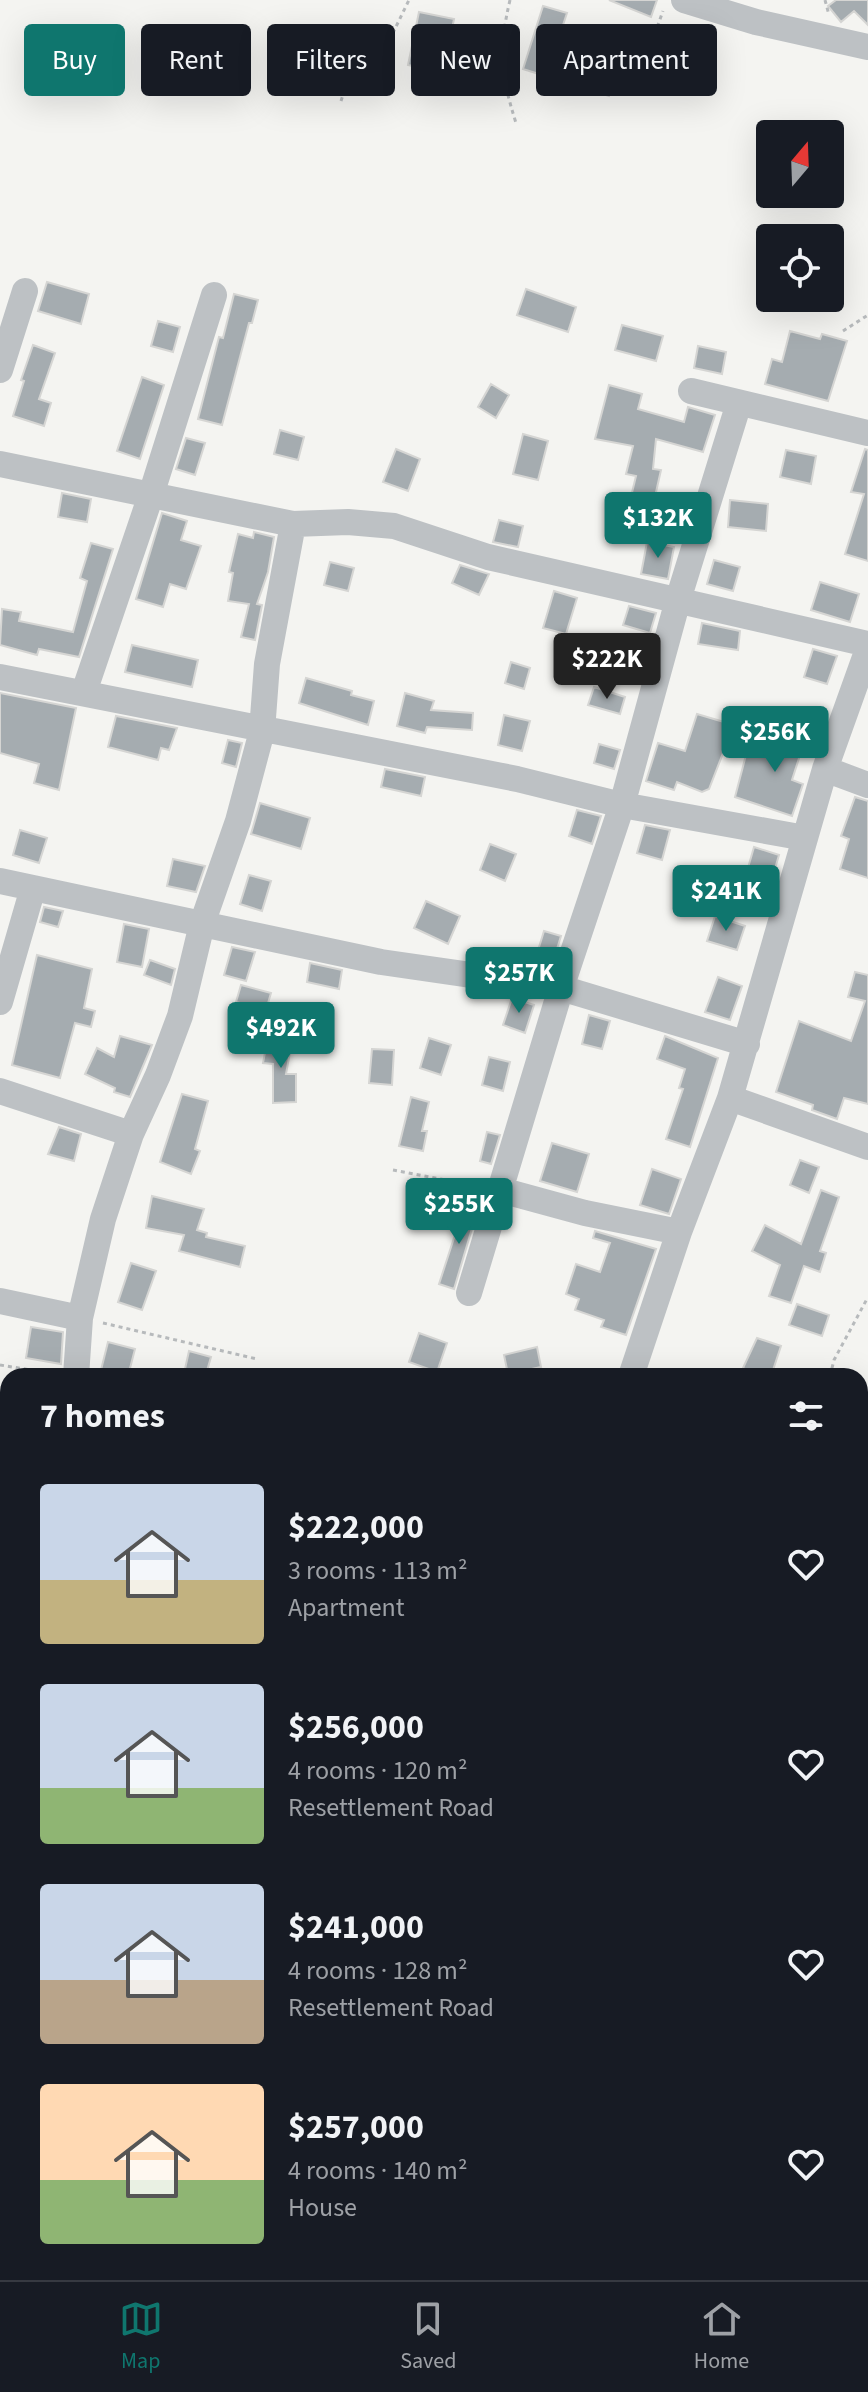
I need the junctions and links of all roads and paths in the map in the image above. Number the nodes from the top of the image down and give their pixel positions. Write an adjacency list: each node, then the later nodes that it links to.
1 (409, 0): 7 (path)
2 (510, 0): 8 (path)
3 (668, 0): 5 (path)
4 (684, 0): 6 (street)
5 (659, 24)
6 (868, 47)
7 (341, 101)
8 (516, 123)
9 (25, 291): 13 (street)
10 (214, 295): 18 (street)
11 (868, 315): 12 (path)
12 (843, 331)
13 (0, 370)
14 (691, 391): 15 (street)
15 (739, 403): 16 (street); 20 (street)
16 (868, 433)
17 (0, 464): 18 (street)
18 (151, 495): 19 (street); 23 (street)
19 (293, 524): 20 (street); 24 (street)
20 (678, 600): 21 (street); 27 (street)
21 (868, 646): 25 (street)
22 (0, 677): 23 (street)
23 (84, 692): 24 (street)
24 (262, 731): 27 (street); 31 (street)
25 (825, 769): 26 (street); 28 (street)
26 (868, 785)
27 (622, 805): 28 (street); 32 (street)
28 (805, 838): 34 (street)
29 (0, 881): 30 (street)
30 (33, 888): 31 (street); 33 (street)
31 (202, 924): 32 (street); 37 (street)
32 (561, 988): 34 (street); 40 (street)
33 (0, 1002)
34 (747, 1044): 36 (street)
35 (0, 1091): 37 (street)
36 (730, 1098): 38 (street); 41 (street)
37 (131, 1134): 45 (street)
38 (868, 1147)
39 (393, 1170): 40 (path)
40 (501, 1190): 41 (street); 42 (street)
41 (679, 1232): 48 (street)
42 (469, 1293)
43 (868, 1297): 49 (path)
44 (0, 1301): 45 (street)
45 (80, 1318): 46 (path); 47 (street)
46 (257, 1359)
47 (77, 1368)
48 (634, 1368)
49 (832, 1368)

